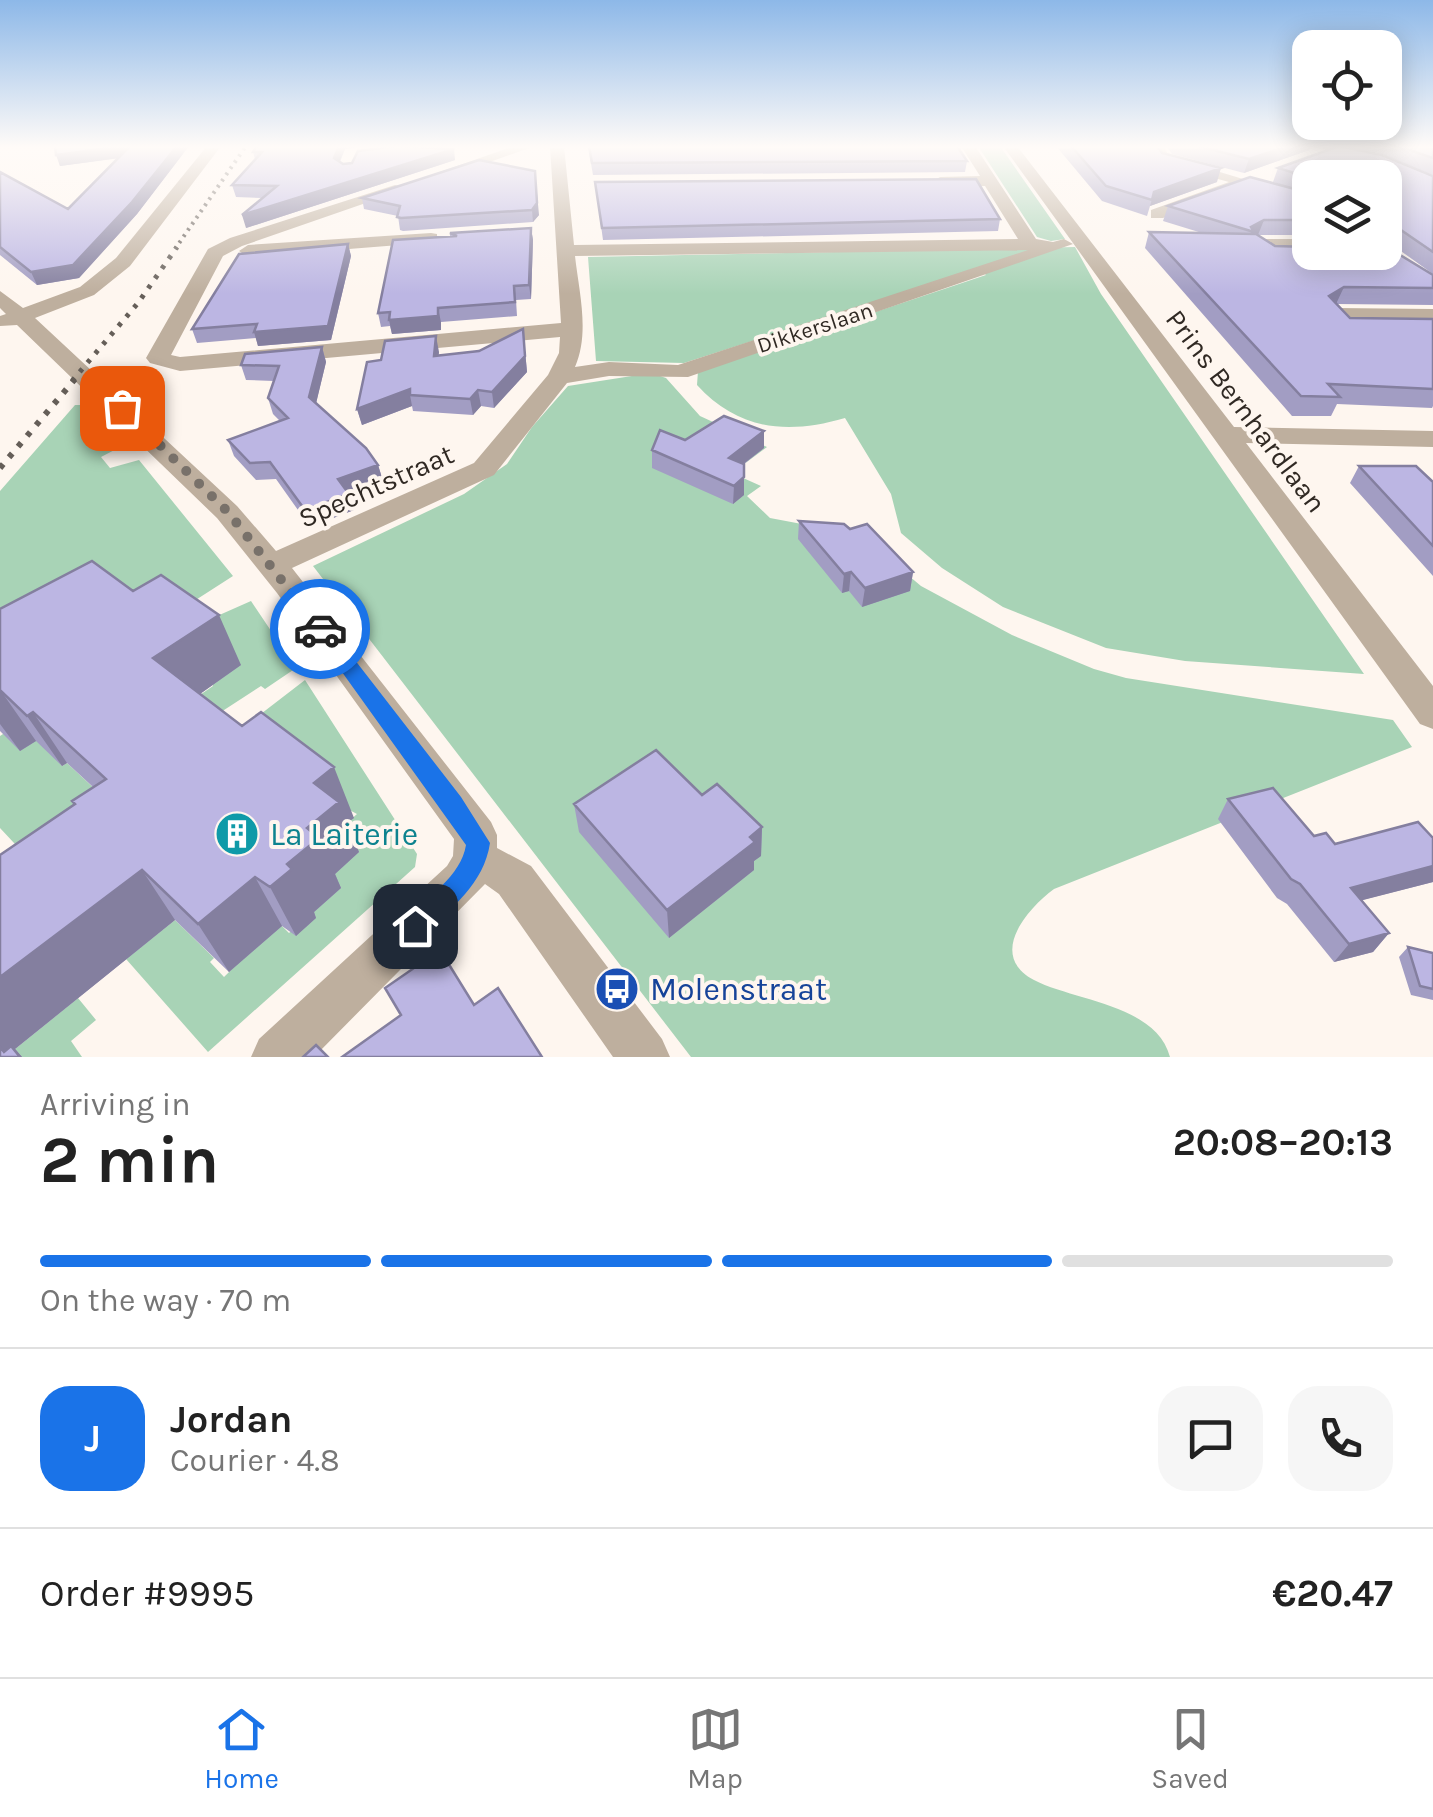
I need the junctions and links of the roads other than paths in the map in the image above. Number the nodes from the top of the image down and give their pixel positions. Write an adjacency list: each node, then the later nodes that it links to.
1 (175, 195): 17 (street)
2 (388, 195): 13 (street)
3 (560, 195): 9 (street, Spechtstraat)
4 (1000, 195): 10 (street)
5 (1043, 195): 11 (street, Prins Bernhardlaan)
6 (1215, 195): 7 (street)
7 (1157, 214)
8 (446, 237): 13 (street)
9 (556, 237): 10 (street); 19 (street, Spechtstraat)
10 (1030, 243): 11 (street)
11 (1075, 244): 20 (street, Dikkerslaan); 21 (street, Prins Bernhardlaan)
12 (1292, 244): 14 (street)
13 (215, 253): 19 (street)
14 (1292, 253)
15 (0, 297): 17 (street)
16 (1433, 314): 18 (street)
17 (11, 320): 23 (street)
18 (1433, 327)
19 (572, 328): 20 (street, Spechtstraat)
20 (559, 377): 23 (street, Spechtstraat)
21 (1226, 435): 22 (street); 24 (street, Prins Bernhardlaan)
22 (1433, 438)
23 (272, 566): 25 (street)
24 (1433, 714)
25 (475, 861): 26 (street); 27 (street)
26 (278, 1057)
27 (644, 1057)

